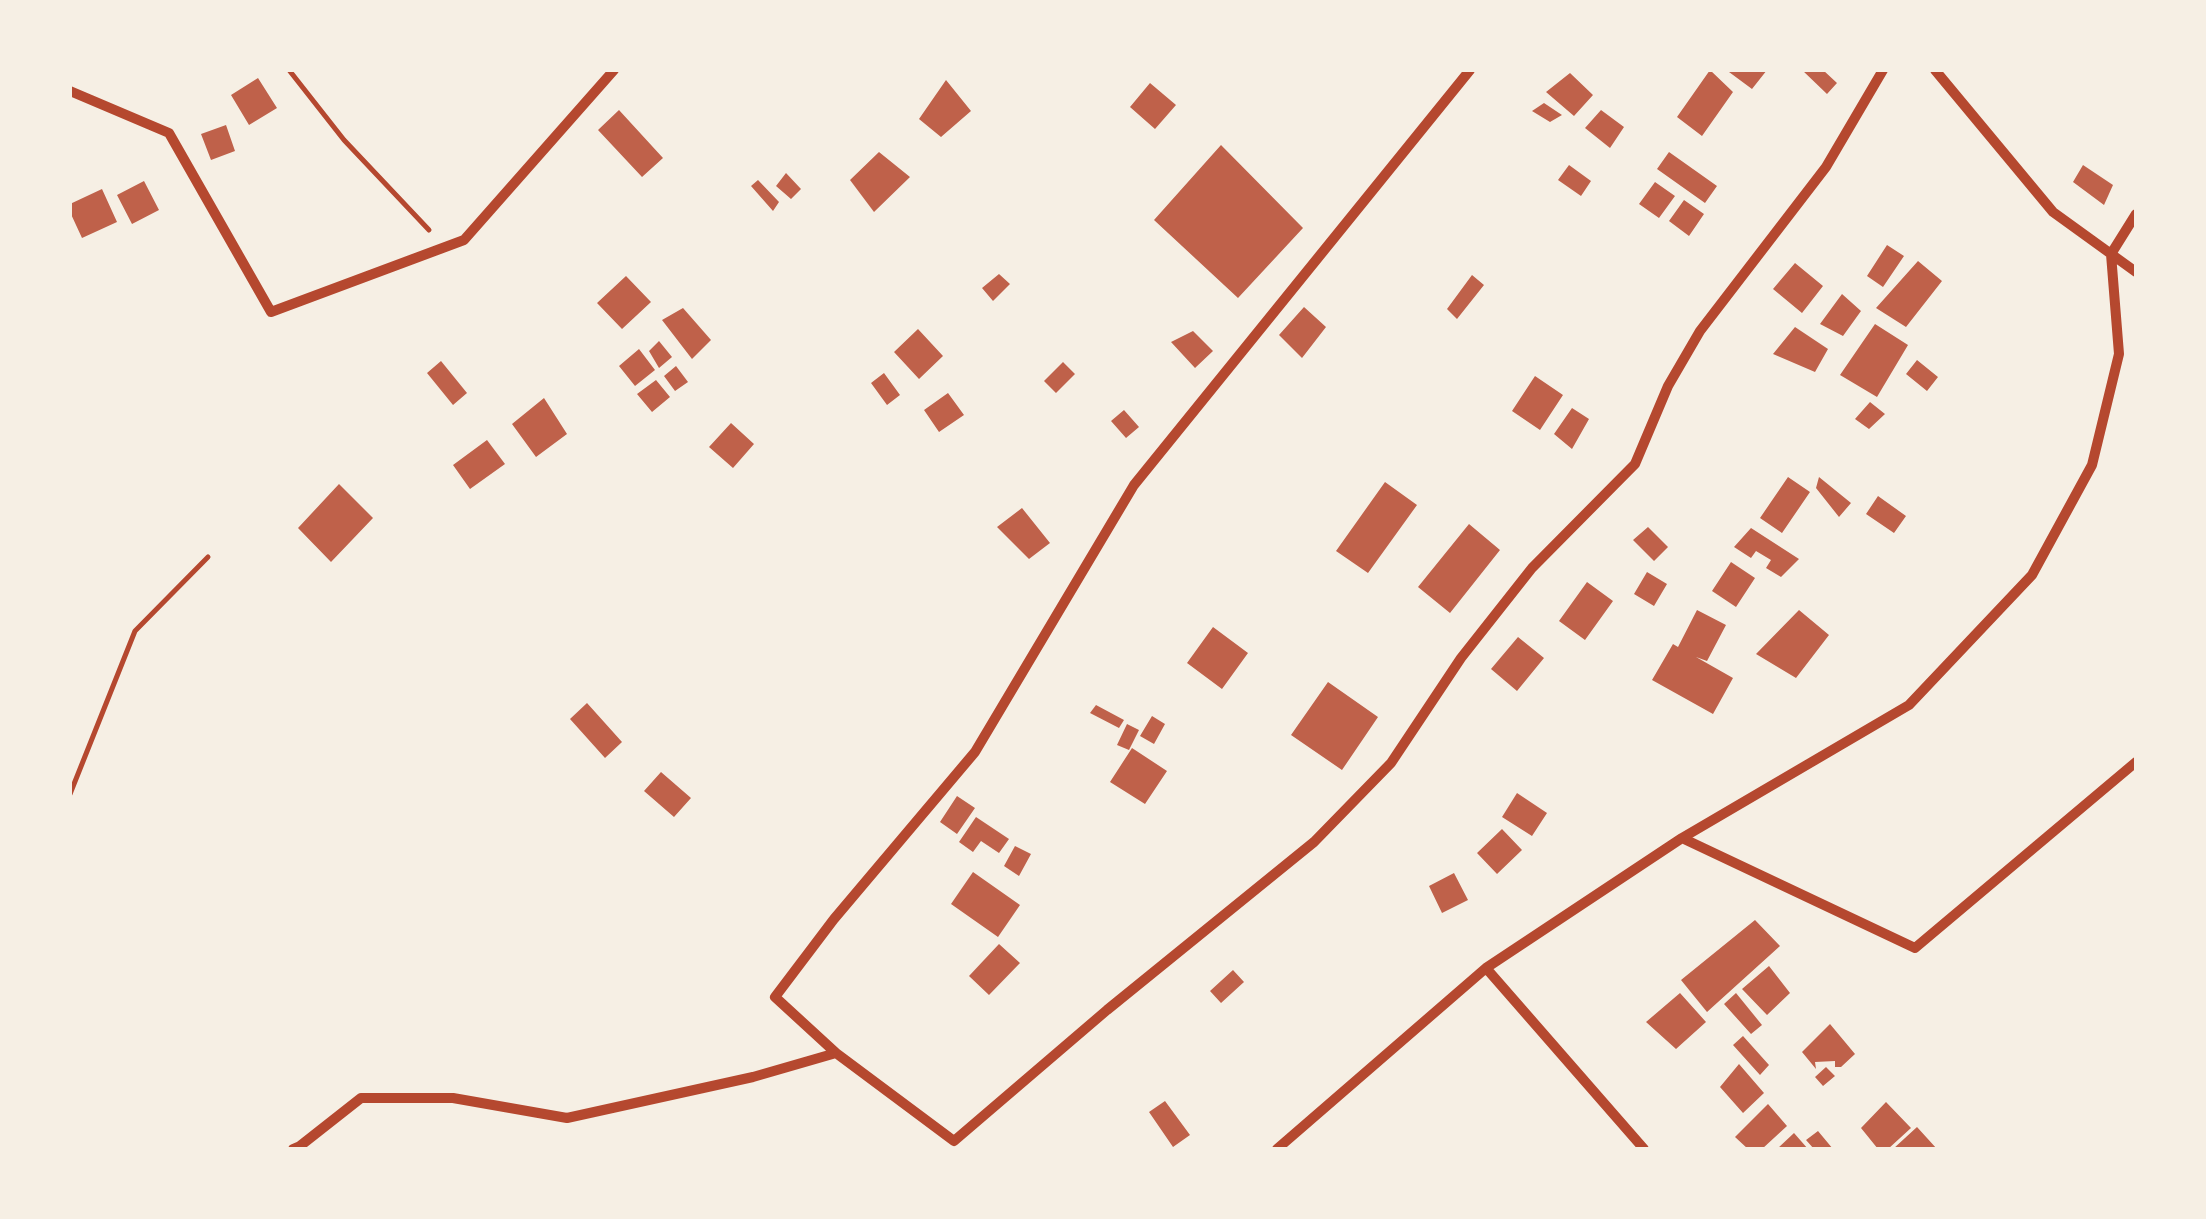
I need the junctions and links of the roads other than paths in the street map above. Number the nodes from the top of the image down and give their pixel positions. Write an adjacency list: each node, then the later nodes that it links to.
1 (614, 70): 5 (street)
2 (1470, 70): 12 (street)
3 (1883, 70): 12 (street)
4 (1935, 70): 7 (street)
5 (70, 91)
6 (2136, 214): 7 (street)
7 (2111, 254): 8 (street); 10 (street)
8 (2136, 272)
9 (2136, 762): 10 (street)
10 (1682, 838): 11 (street)
11 (1486, 968): 14 (street); 15 (street)
12 (836, 1052): 13 (street)
13 (293, 1149)
14 (1277, 1149)
15 (1644, 1149)

